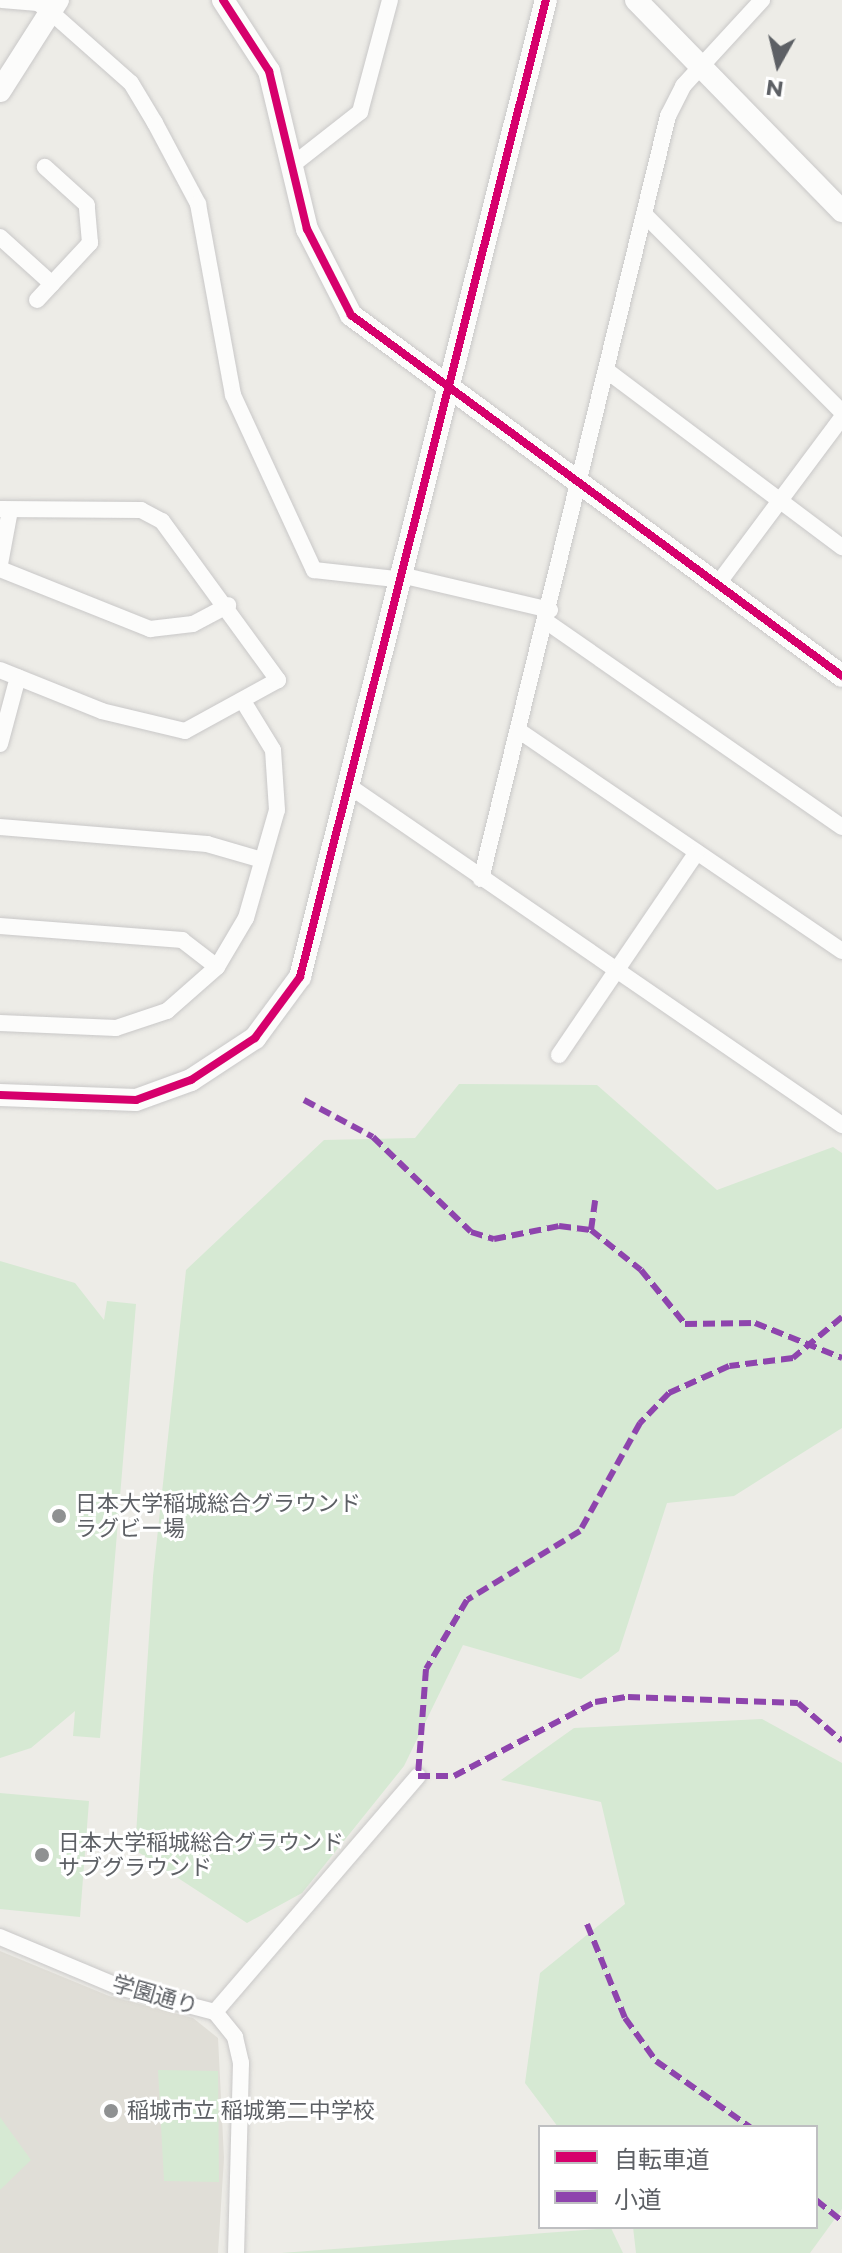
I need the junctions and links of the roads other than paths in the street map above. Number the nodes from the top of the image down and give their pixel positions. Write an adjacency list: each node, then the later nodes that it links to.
1 (2, 0): 7 (street)
2 (223, 0): 10 (street)
3 (390, 0): 10 (street)
4 (546, 0): 18 (street)
5 (636, 0): 8 (street)
6 (762, 0): 8 (street)
7 (55, 7): 9 (street); 25 (street)
8 (700, 66): 12 (street); 13 (street)
9 (0, 91)
10 (295, 163): 18 (street)
11 (45, 167): 15 (street)
12 (842, 211)
13 (645, 215): 17 (street); 19 (street)
14 (0, 237): 15 (street)
15 (52, 284): 16 (street)
16 (37, 300)
17 (606, 370): 20 (street); 21 (street)
18 (450, 386): 20 (street); 25 (street)
19 (842, 414): 21 (street)
20 (578, 483): 26 (street); 28 (street)
21 (777, 499): 23 (street); 26 (street)
22 (5, 510): 24 (street); 27 (street)
23 (842, 547)
24 (0, 567): 27 (street)
25 (404, 578): 28 (street); 35 (street)
26 (717, 585): 30 (street)
27 (228, 605): 32 (street)
28 (548, 616): 33 (street); 37 (street)
29 (0, 670): 31 (street)
30 (842, 676)
31 (18, 677): 32 (street); 34 (street)
32 (243, 701): 39 (street)
33 (518, 730): 38 (street); 40 (street)
34 (0, 744)
35 (352, 788): 40 (street); 47 (street)
36 (0, 827): 39 (street)
37 (842, 827)
38 (697, 852): 42 (street); 44 (street)
39 (262, 860): 43 (street)
40 (481, 879): 44 (street)
41 (0, 926): 43 (street)
42 (842, 951)
43 (217, 967): 45 (street)
44 (615, 973): 46 (street); 48 (street)
45 (0, 1023)
46 (559, 1055)
47 (0, 1095)
48 (842, 1125)
49 (418, 1776): 51 (street)
50 (0, 1937): 51 (street, 学園通り)
51 (215, 2012): 52 (street, 学園通り)
52 (236, 2253)

